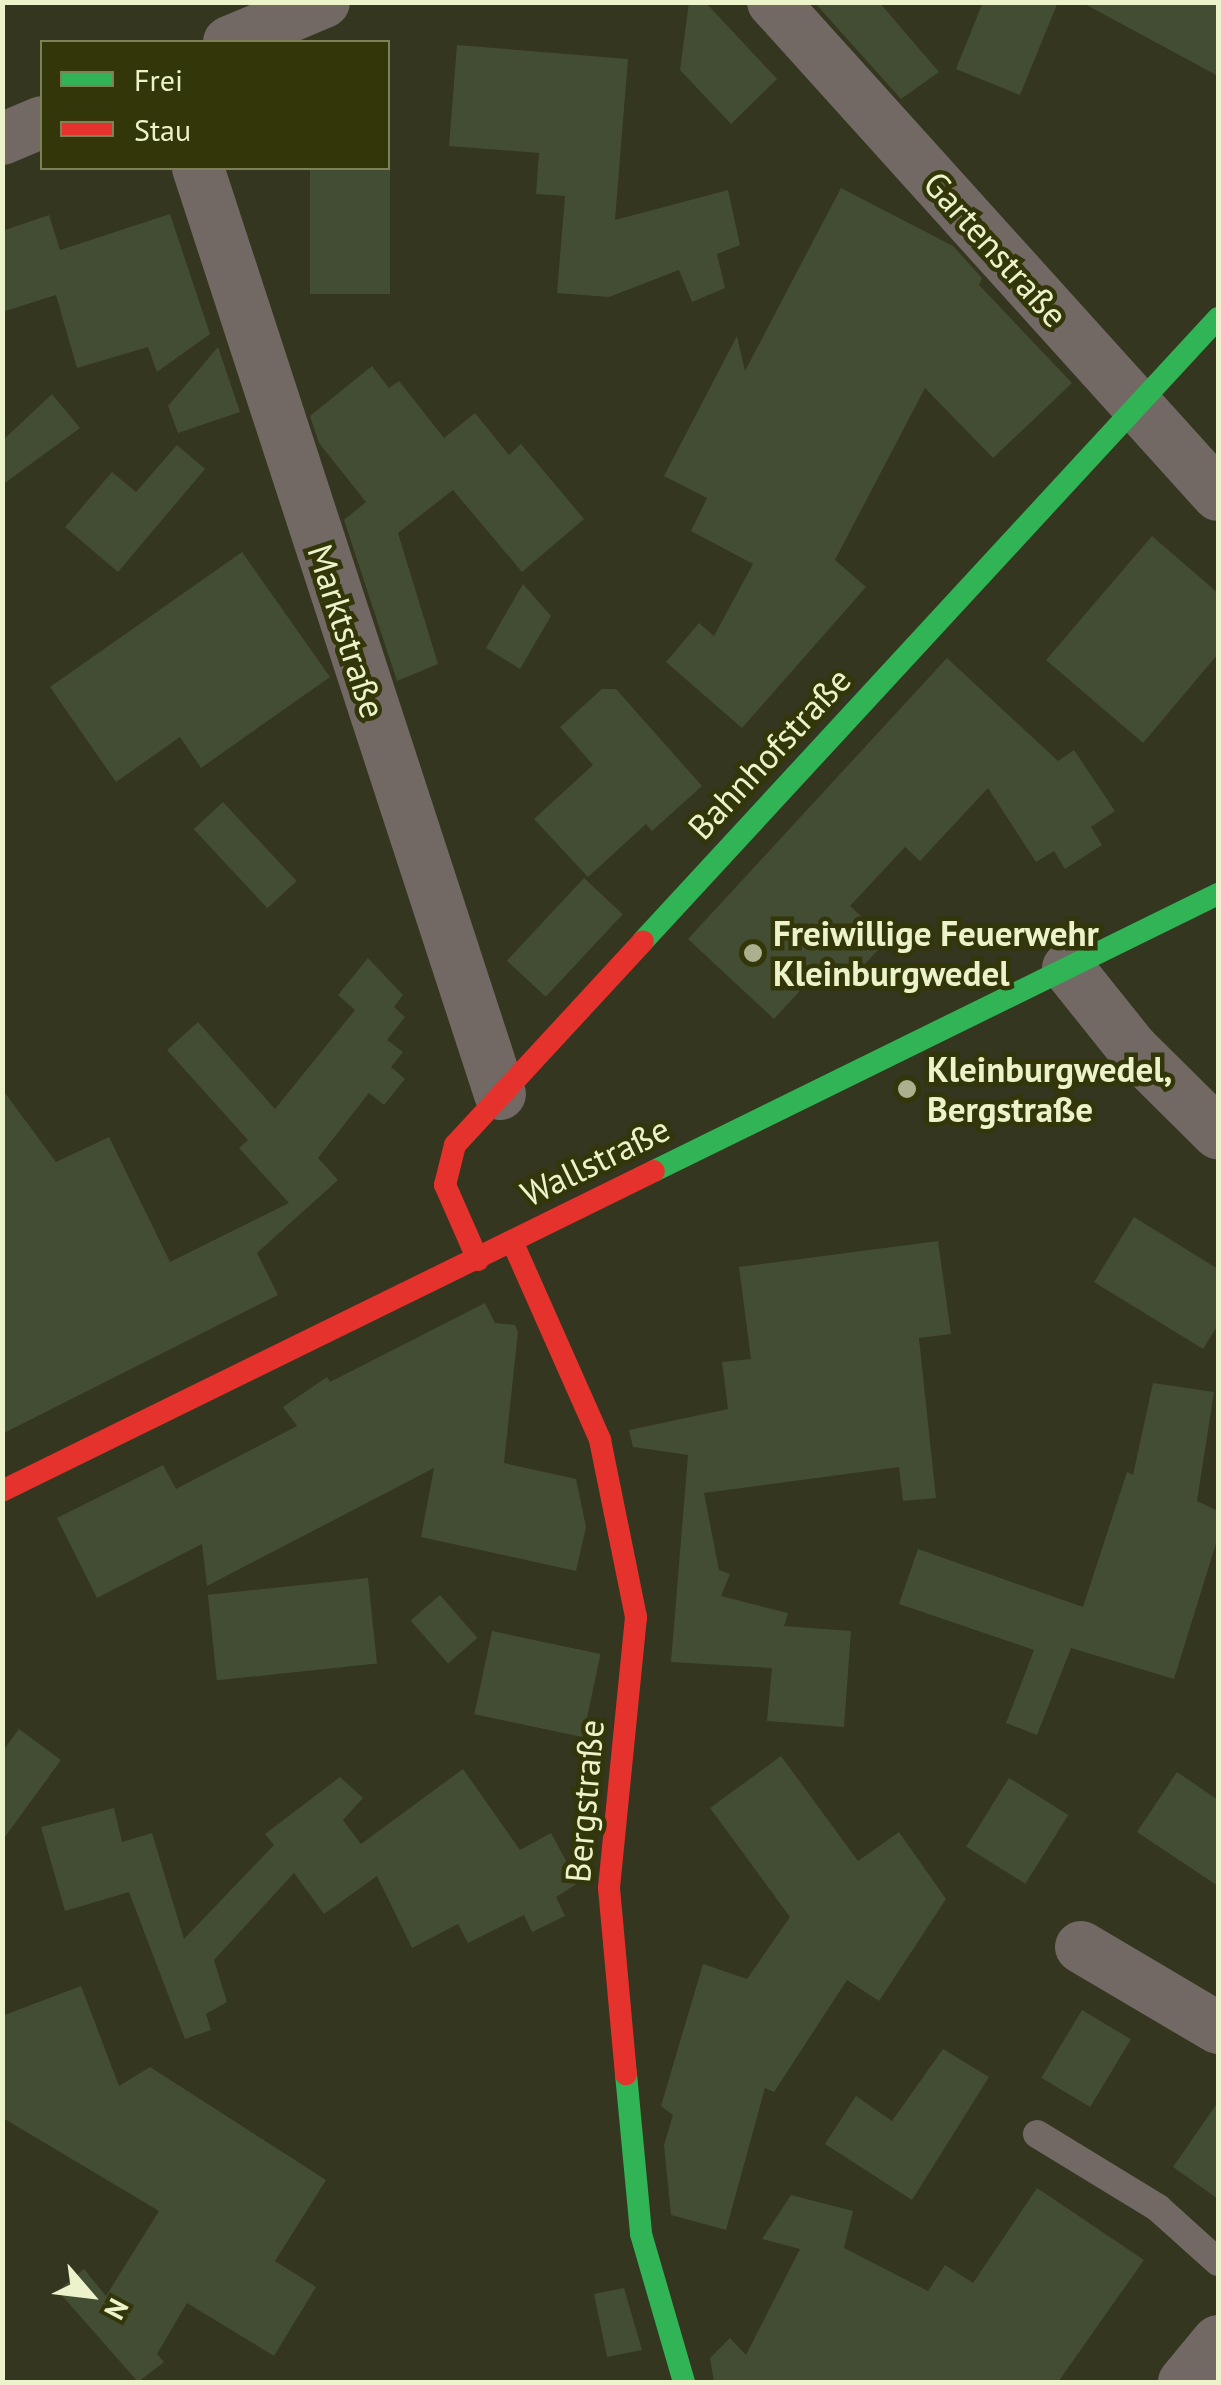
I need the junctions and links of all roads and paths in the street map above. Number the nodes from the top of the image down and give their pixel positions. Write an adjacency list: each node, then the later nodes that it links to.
1 (324, 2): 3 (street)
2 (773, 2): 8 (street, Gartenstraße)
3 (234, 40)
4 (40, 123): 5 (street)
5 (2, 140)
6 (199, 170): 12 (street, Marktstraße)
7 (1218, 318): 8 (street, Bahnhofstraße)
8 (1139, 407): 9 (street, Gartenstraße); 12 (street, Bahnhofstraße)
9 (1218, 495)
10 (1218, 894): 11 (street, Wallstraße)
11 (1068, 968): 13 (street); 14 (street, Wallstraße)
12 (500, 1094): 15 (street, Bahnhofstraße)
13 (1218, 1133)
14 (512, 1241): 15 (street, Wallstraße); 21 (street, Bergstraße)
15 (478, 1260): 16 (street, Wallstraße)
16 (2, 1490)
17 (1080, 1947): 18 (street)
18 (1218, 2028)
19 (1037, 2134): 20 (lane)
20 (1218, 2262)
21 (684, 2382)

